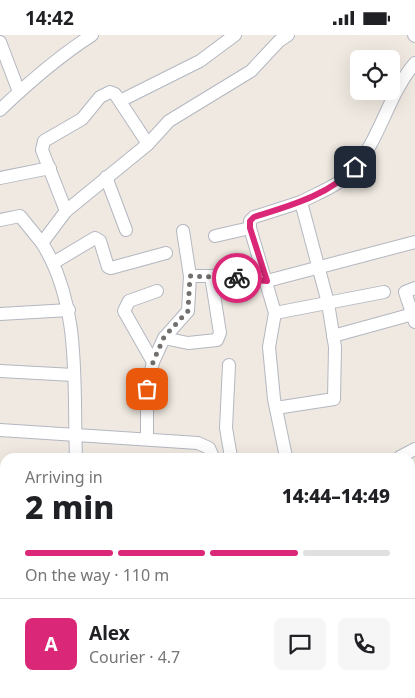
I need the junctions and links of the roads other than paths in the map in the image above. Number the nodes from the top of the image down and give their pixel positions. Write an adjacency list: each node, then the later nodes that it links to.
1 (92, 35): 7 (street)
2 (235, 35): 8 (street)
3 (288, 35): 4 (street)
4 (271, 40): 10 (street)
5 (0, 42): 7 (street)
6 (415, 63): 14 (street)
7 (18, 92): 9 (street)
8 (120, 101): 10 (street); 11 (street)
9 (0, 110)
10 (148, 144): 12 (street)
11 (50, 168): 13 (street); 15 (street)
12 (106, 177): 15 (street); 18 (street)
13 (0, 179)
14 (301, 203): 17 (street); 25 (street)
15 (66, 211): 22 (street)
16 (0, 220): 22 (street)
17 (250, 228): 20 (street); 28 (street)
18 (126, 229)
19 (183, 231): 26 (street)
20 (216, 236)
21 (415, 242): 25 (street)
22 (42, 243): 24 (street)
23 (166, 253): 24 (street)
24 (53, 263): 33 (street)
25 (319, 267): 28 (street); 32 (street)
26 (190, 276): 27 (street); 38 (street)
27 (211, 276): 28 (street); 38 (street)
28 (267, 281): 34 (street)
29 (415, 288): 36 (street)
30 (157, 291): 39 (street)
31 (384, 292): 32 (street)
32 (328, 303): 34 (street); 37 (street)
33 (69, 310): 35 (street); 42 (street)
34 (275, 313): 43 (street)
35 (0, 314)
36 (414, 318): 37 (street)
37 (333, 336): 43 (street)
38 (164, 337): 39 (street)
39 (153, 362): 46 (street)
40 (229, 365): 49 (street)
41 (0, 371): 42 (street)
42 (74, 375): 45 (street)
43 (276, 408): 50 (street)
44 (0, 429): 45 (street)
45 (75, 433): 46 (street); 47 (street)
46 (147, 438): 48 (street)
47 (76, 453)
48 (211, 453)
49 (229, 453)
50 (285, 453)

